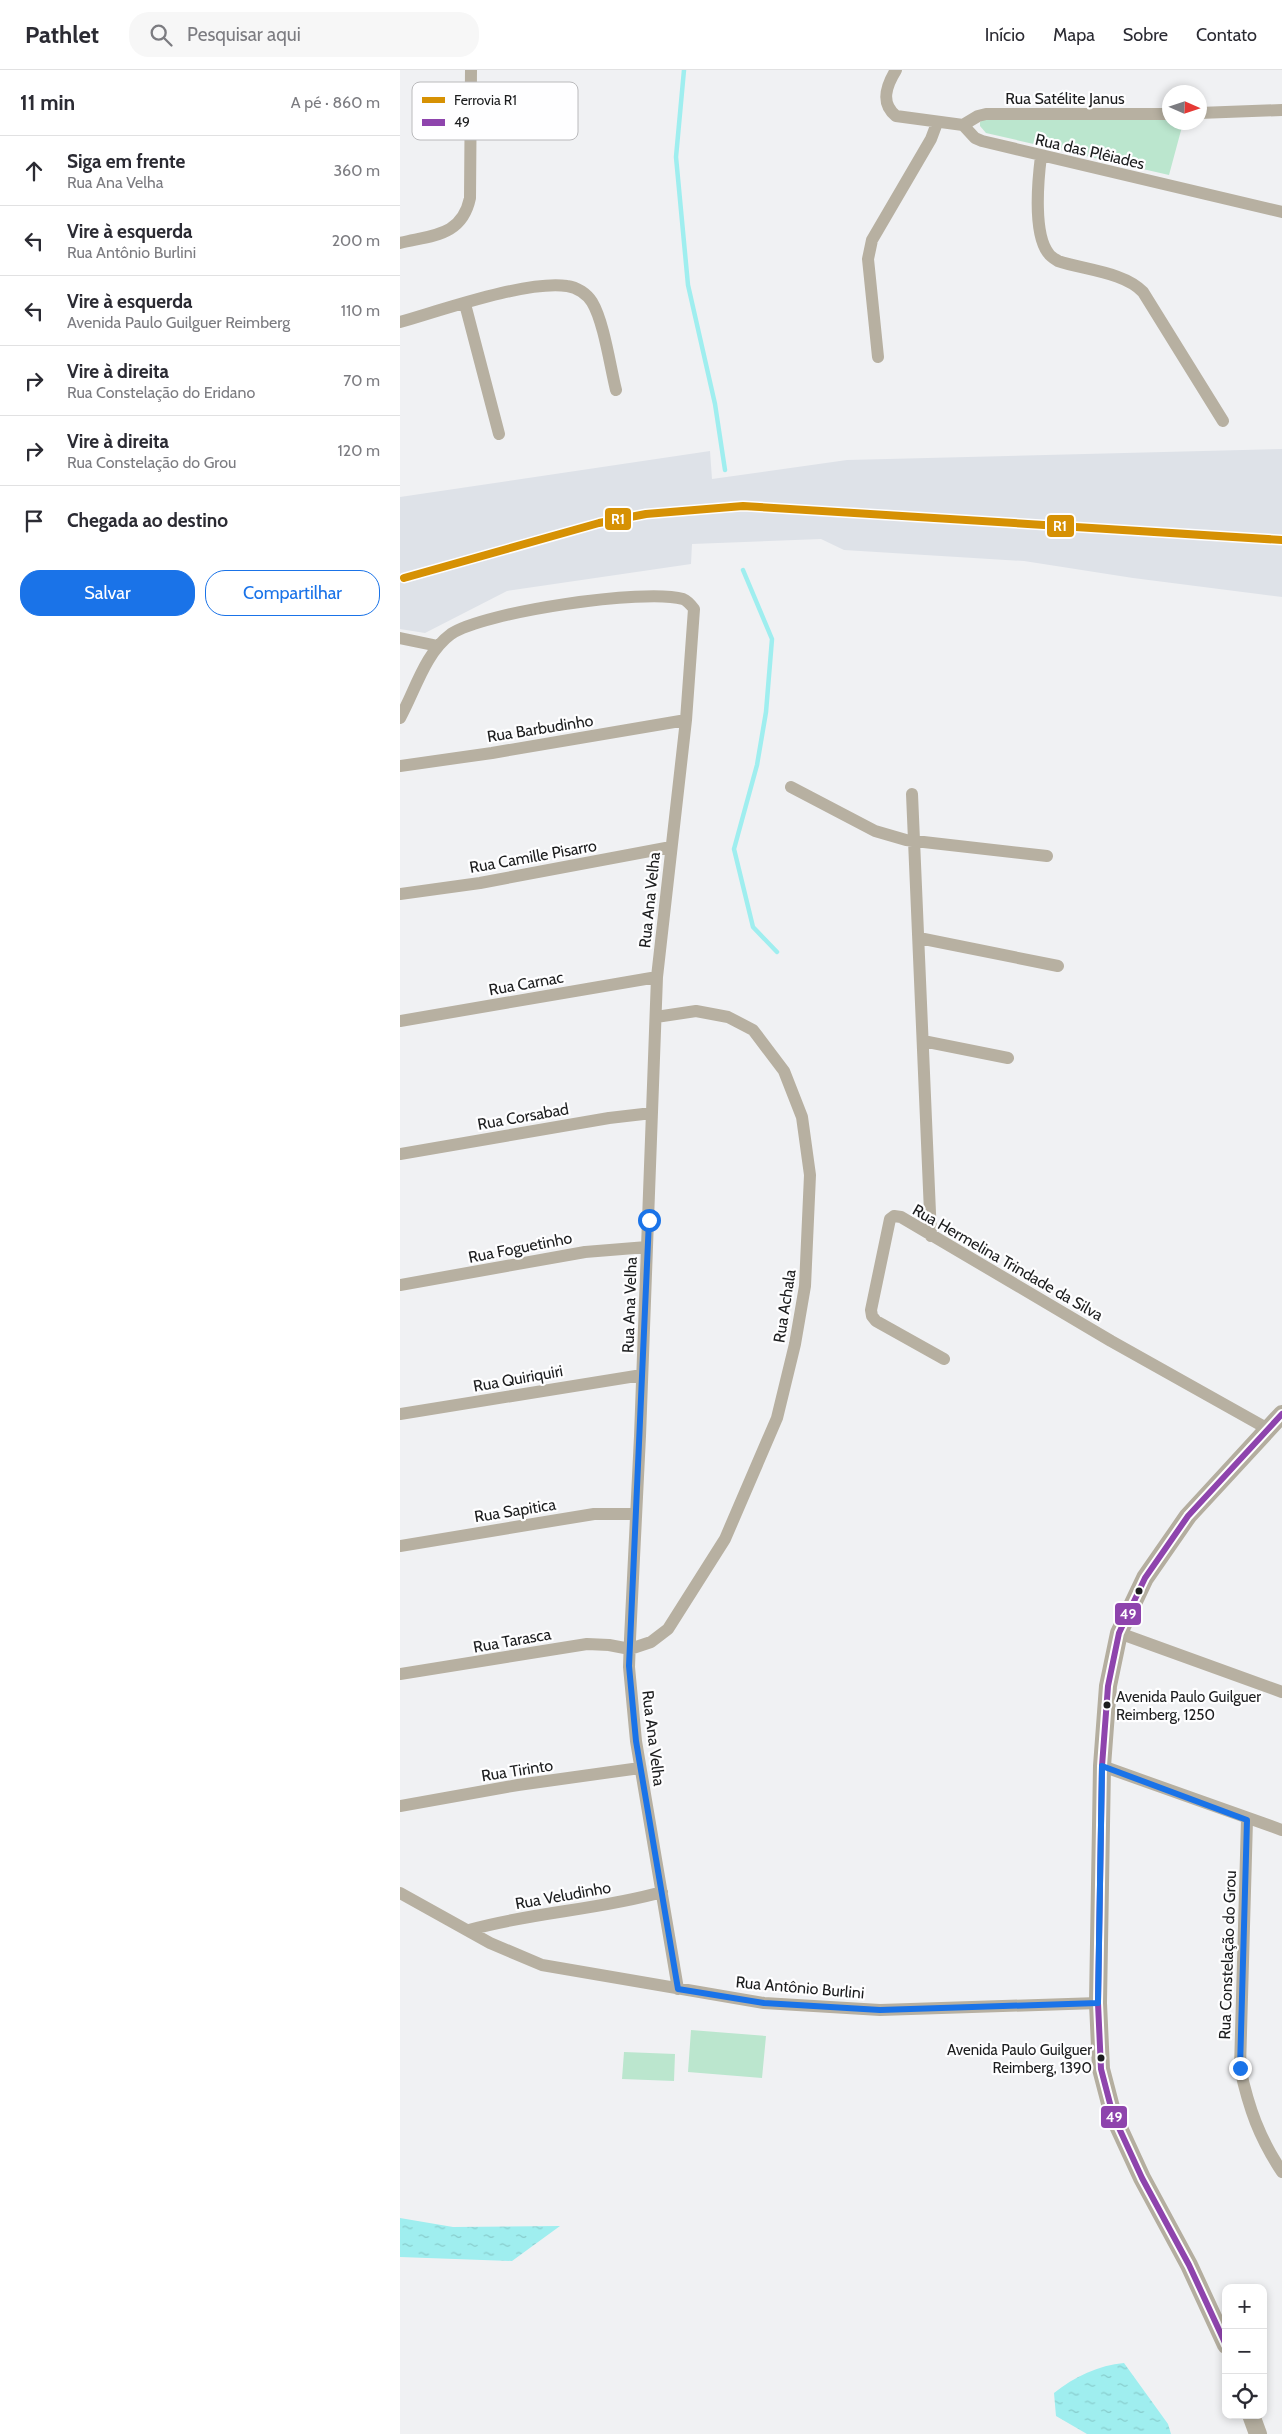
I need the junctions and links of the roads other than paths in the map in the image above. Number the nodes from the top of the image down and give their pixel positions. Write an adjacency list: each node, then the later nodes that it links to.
1 (896, 70): 5 (street)
2 (1282, 110): 3 (street)
3 (1207, 113)
4 (1162, 114): 6 (street, Rua Satélite Janus)
5 (937, 123): 6 (street); 13 (street)
6 (963, 125): 8 (street, Rua das Plêiades)
7 (470, 140): 10 (street)
8 (1041, 156): 9 (street, Rua das Plêiades); 15 (street)
9 (1282, 212)
10 (400, 243)
11 (465, 304): 12 (street); 14 (street); 16 (street)
12 (400, 322)
13 (878, 358)
14 (616, 390)
15 (1223, 421)
16 (499, 434)
17 (400, 638): 18 (street)
18 (438, 646): 19 (street); 21 (street, Rua Ana Velha)
19 (406, 696): 20 (street)
20 (400, 718)
21 (686, 720): 22 (street, Rua Barbudinho); 26 (street, Rua Ana Velha)
22 (400, 766)
23 (791, 787): 25 (street)
24 (912, 794): 25 (street)
25 (914, 841): 27 (street); 29 (street)
26 (671, 847): 28 (street, Rua Camille Pisarro); 31 (street, Rua Ana Velha)
27 (1047, 856)
28 (400, 894)
29 (919, 938): 30 (street); 34 (street)
30 (1058, 966)
31 (657, 977): 32 (street, Rua Ana Velha); 33 (street, Rua Carnac)
32 (656, 1017): 36 (street, Rua Ana Velha); 49 (street, Rua Achala)
33 (400, 1021)
34 (923, 1041): 35 (street); 38 (street)
35 (1008, 1058)
36 (652, 1113): 37 (street, Rua Corsabad); 39 (street, Rua Ana Velha)
37 (400, 1154)
38 (931, 1236): 41 (street, Rua Hermelina Trindade da Silva); 45 (street, Rua Hermelina Trindade da Silva)
39 (647, 1247): 40 (street, Rua Foguetinho); 42 (street, Rua Ana Velha)
40 (400, 1285)
41 (944, 1359)
42 (642, 1375): 43 (street, Rua Quiriquiri); 46 (street, Rua Ana Velha)
43 (400, 1414)
44 (1282, 1414): 45 (main road)
45 (1268, 1429): 48 (main road)
46 (635, 1514): 47 (street, Rua Sapitica); 49 (street, Rua Ana Velha)
47 (400, 1546)
48 (1119, 1633): 51 (street); 52 (main road)
49 (630, 1649): 50 (street, Rua Tarasca); 53 (street, Rua Ana Velha)
50 (400, 1674)
51 (1282, 1692)
52 (1102, 1766): 55 (street); 61 (main road)
53 (640, 1768): 54 (street, Rua Tirinto); 57 (street, Rua Ana Velha)
54 (400, 1806)
55 (1247, 1820): 56 (street); 62 (street, Rua Constelação do Grou)
56 (1282, 1830)
57 (662, 1892): 59 (street, Rua Veludinho); 60 (street, Rua Ana Velha)
58 (400, 1893): 59 (street, Rua Antônio Burlini)
59 (469, 1930): 60 (street, Rua Antônio Burlini)
60 (678, 1989): 61 (street, Rua Antônio Burlini)
61 (1098, 2003): 63 (main road)
62 (1282, 2172)
63 (1222, 2336)
64 (1252, 2419): 65 (main road)
65 (1258, 2434)

